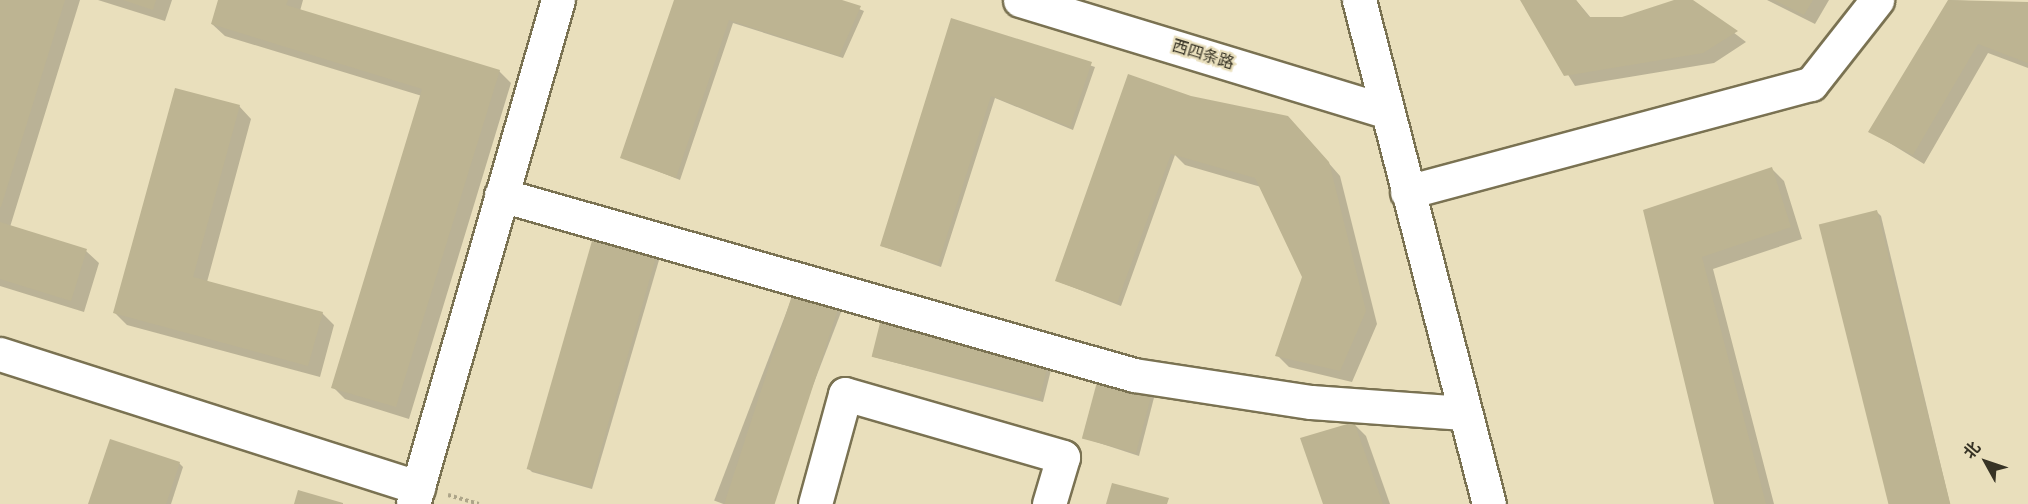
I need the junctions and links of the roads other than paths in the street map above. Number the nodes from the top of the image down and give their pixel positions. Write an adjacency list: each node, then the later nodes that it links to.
1 (558, 0): 7 (street)
2 (1020, 0): 5 (street, 西四条路)
3 (1359, 0): 5 (street)
4 (1877, 0): 6 (street)
5 (1385, 111): 6 (street)
6 (1407, 192): 9 (street)
7 (501, 195): 9 (street); 10 (street)
8 (0, 354): 10 (street)
9 (1464, 413): 13 (street)
10 (416, 496)
11 (815, 504): 12 (street)
12 (1049, 504)
13 (1490, 504)

